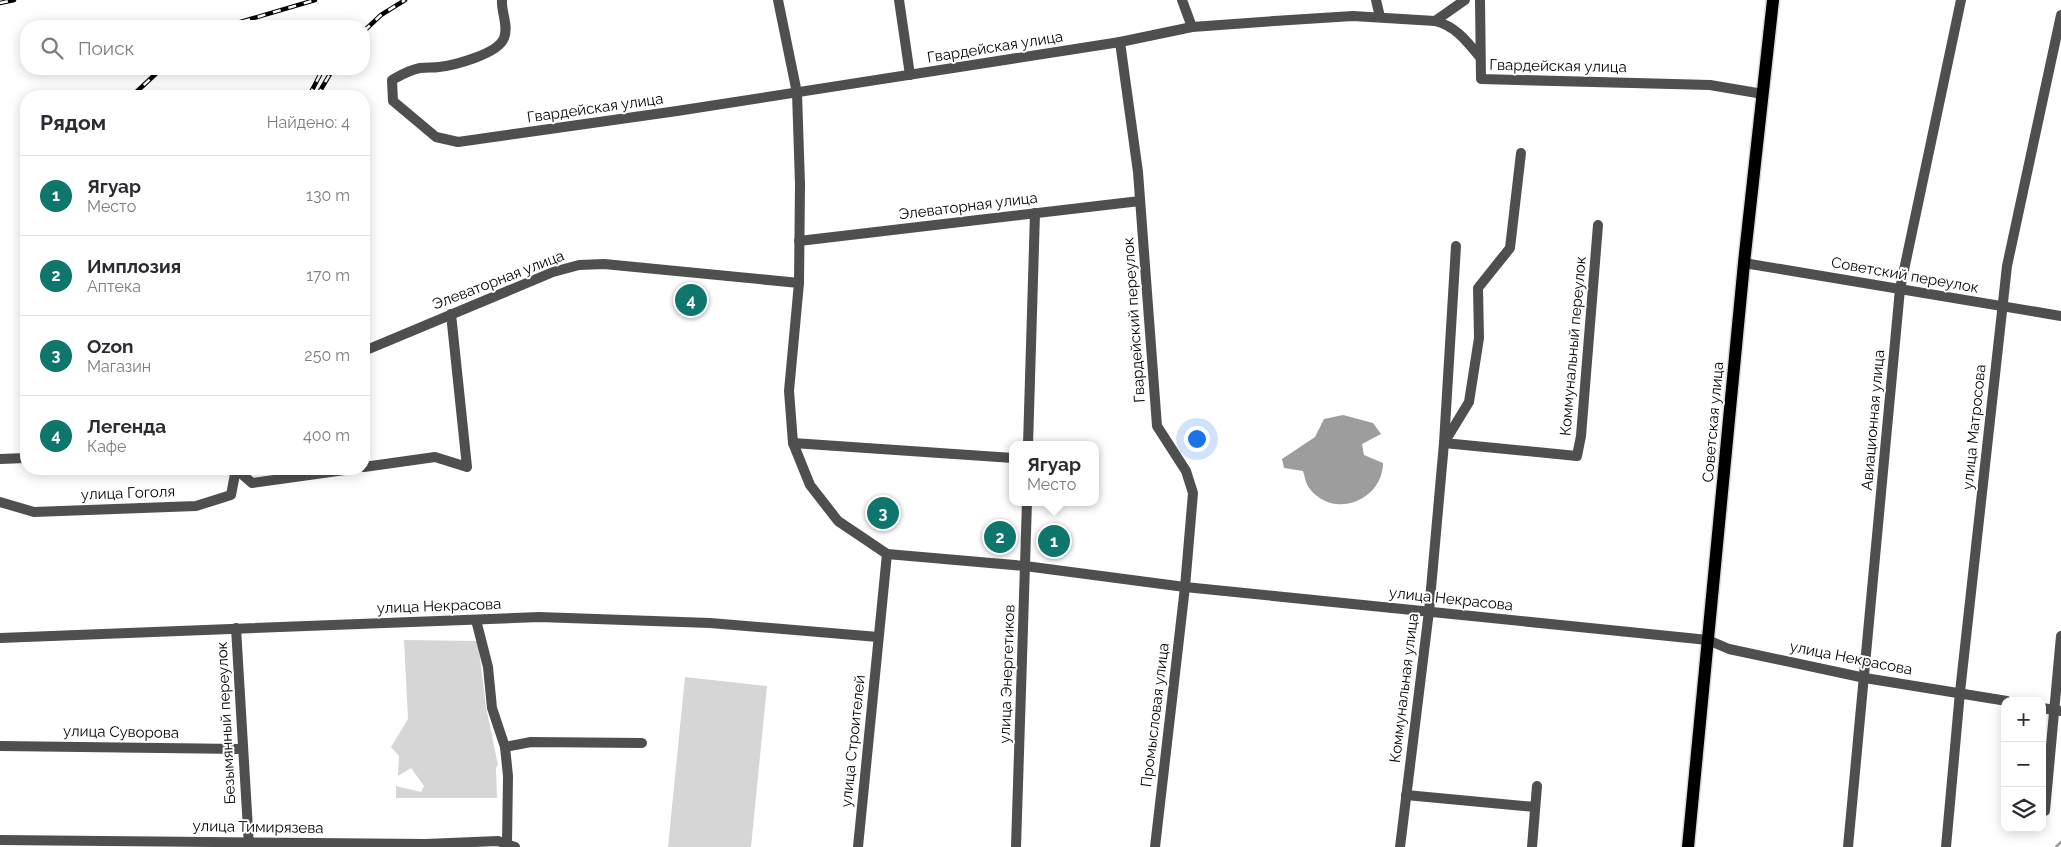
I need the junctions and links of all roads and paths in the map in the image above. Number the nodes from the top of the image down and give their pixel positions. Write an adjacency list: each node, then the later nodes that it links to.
1 (502, 0): 17 (street, Гвардейская улица)
2 (778, 0): 17 (street)
3 (899, 0): 16 (street)
4 (1182, 0): 13 (street)
5 (1376, 0): 11 (street)
6 (1466, 0): 12 (street)
7 (1480, 0): 15 (street)
8 (1773, 0): 18 (main road, Советская улица)
9 (1961, 0): 27 (street, Авиационная улица)
10 (2061, 15): 28 (street, улица Матросова)
11 (1380, 17): 12 (street, Гвардейская улица); 13 (street, Гвардейская улица)
12 (1435, 21): 15 (street, Гвардейская улица)
13 (1192, 27): 14 (street, Гвардейская улица)
14 (1120, 42): 16 (street, Гвардейская улица); 20 (street, Гвардейский переулок)
15 (1479, 56): 18 (street, Гвардейская улица)
16 (910, 75): 17 (street, Гвардейская улица)
17 (797, 93): 23 (street)
18 (1763, 94): 25 (main road, Советская улица)
19 (1521, 153): 34 (street, Коммунальная улица)
20 (1140, 201): 21 (street, Элеваторная улица); 46 (street, Гвардейский переулок)
21 (1035, 214): 23 (street, Элеваторная улица); 32 (street)
22 (1598, 225): 34 (street, Коммунальный переулок)
23 (799, 240): 26 (street)
24 (1456, 246): 34 (street, Коммунальная улица)
25 (1744, 263): 27 (street, Советский переулок); 53 (main road, Советская улица)
26 (799, 283): 29 (street, Элеваторная улица); 33 (street)
27 (1900, 289): 28 (street, Советский переулок); 54 (street, Авиационная улица)
28 (2002, 307): 30 (street, Советский переулок); 55 (street, улица Матросова)
29 (451, 314): 31 (street, Элеваторная улица); 38 (street)
30 (2061, 316)
31 (370, 348)
32 (1028, 441)
33 (793, 443): 36 (street); 44 (street)
34 (1444, 443): 47 (street, Коммунальная улица)
35 (20, 458): 37 (street)
36 (1009, 458)
37 (0, 459)
38 (370, 466)
39 (235, 475): 42 (street, улица Гоголя)
40 (243, 475): 41 (street, улица Гоголя)
41 (309, 475)
42 (0, 502)
43 (1027, 506): 45 (street, улица Энергетиков)
44 (887, 554): 45 (street, улица Некрасова); 51 (street, улица Строителей)
45 (1025, 566): 46 (street, улица Некрасова); 71 (street, улица Энергетиков)
46 (1185, 587): 47 (street, улица Некрасова); 72 (street, Промысловая улица)
47 (1429, 611): 53 (street, улица Некрасова); 63 (street, Коммунальная улица)
48 (476, 620): 49 (street, улица Некрасова); 51 (street, улица Некрасова); 60 (street)
49 (236, 628): 52 (street, улица Некрасова); 61 (street, Безымянный переулок)
50 (2061, 636): 57 (street)
51 (878, 637): 70 (street, улица Строителей)
52 (0, 638)
53 (1708, 640): 54 (street, улица Некрасова); 75 (main road, Советская улица)
54 (1865, 678): 55 (street, улица Некрасова); 76 (street, Авиационная улица)
55 (1960, 692): 56 (street, улица Некрасова); 77 (street, улица Матросова)
56 (2001, 700)
57 (2052, 709): 64 (street)
58 (642, 743): 60 (street)
59 (0, 746): 61 (street, улица Суворова)
60 (505, 747): 69 (street)
61 (242, 749): 67 (street, Безымянный переулок)
62 (1537, 786): 65 (street)
63 (1406, 794): 65 (street); 73 (street, Коммунальная улица)
64 (2046, 796)
65 (1535, 807): 74 (street)
66 (0, 840): 67 (street, улица Тимирязева)
67 (249, 844): 68 (street, улица Тимирязева)
68 (426, 845): 69 (street, улица Тимирязева)
69 (511, 845)
70 (858, 847)
71 (1016, 847)
72 (1155, 847)
73 (1400, 847)
74 (1532, 847)
75 (1688, 847)
76 (1848, 847)
77 (1946, 847)

